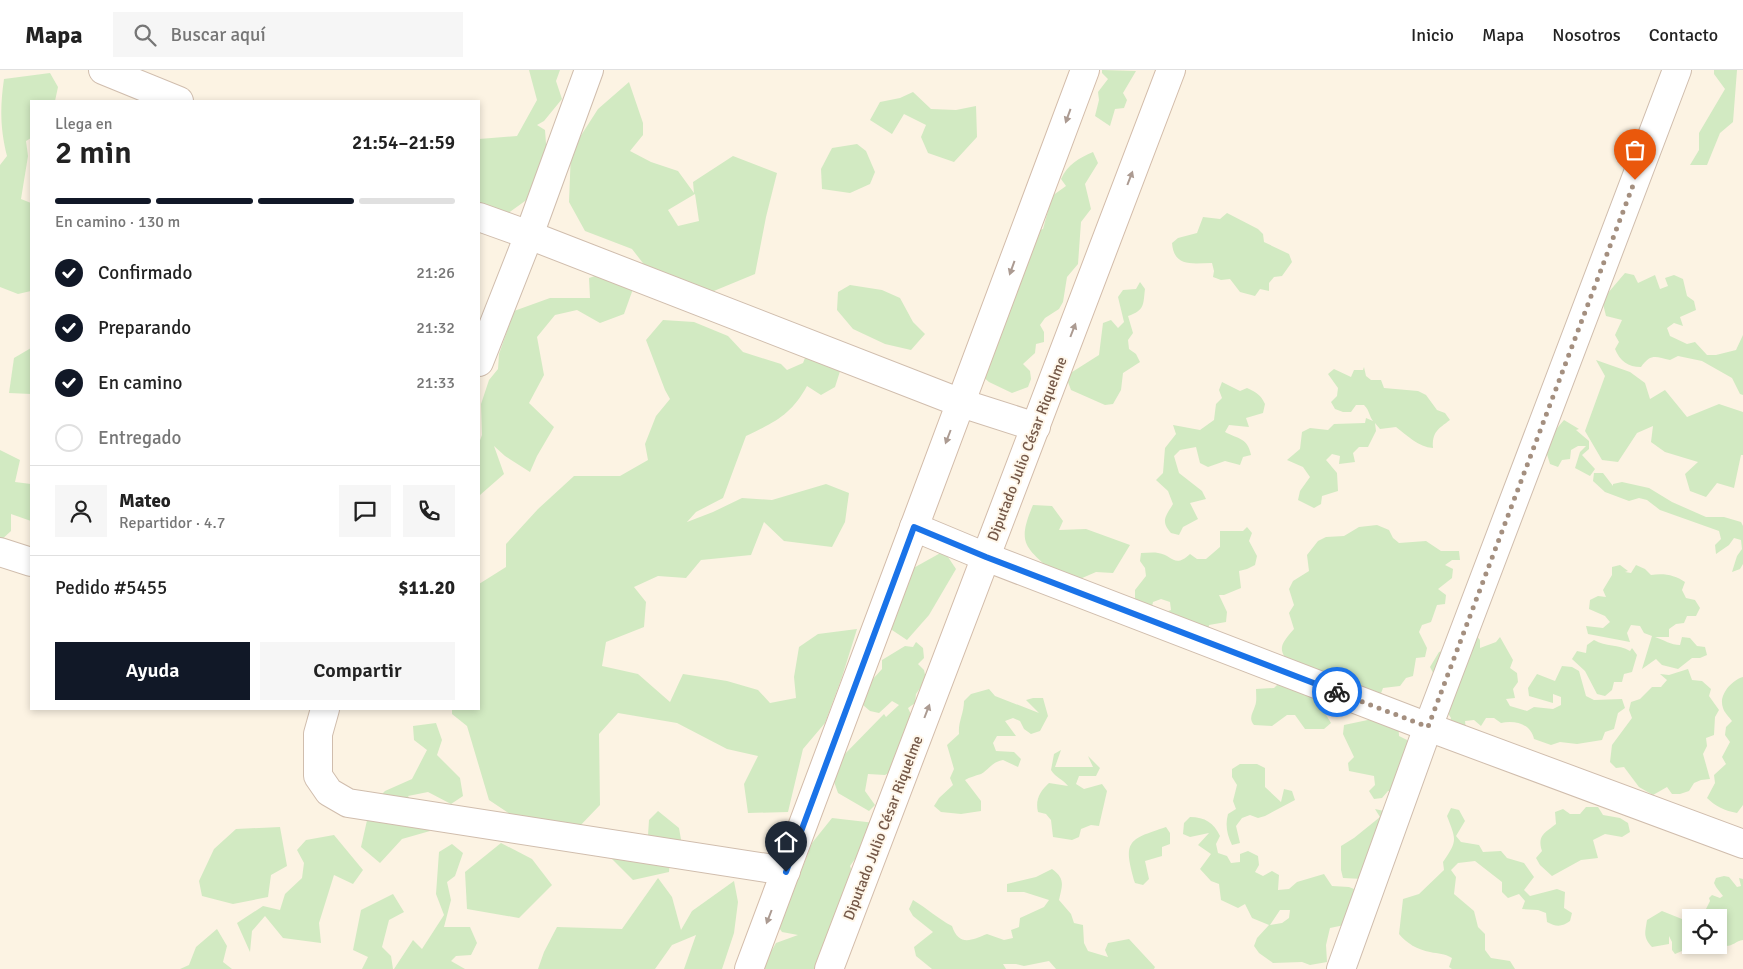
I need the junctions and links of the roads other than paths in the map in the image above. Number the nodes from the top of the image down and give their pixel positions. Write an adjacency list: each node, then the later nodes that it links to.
1 (103, 70): 6 (street)
2 (589, 70): 8 (street)
3 (1085, 70): 10 (street, one-way to 10)
4 (1171, 70): 11 (street, Diputado Julio César Riquelme, one-way to 4)
5 (1677, 70): 17 (street)
6 (177, 100)
7 (480, 217): 8 (street)
8 (529, 235): 9 (street); 10 (street)
9 (480, 359)
10 (961, 403): 11 (street); 12 (street, one-way to 12)
11 (1036, 427): 14 (street, Diputado Julio César Riquelme)
12 (914, 527): 14 (street); 19 (street)
13 (0, 552): 15 (street)
14 (986, 557): 17 (street); 21 (street, Diputado Julio César Riquelme, one-way to 14)
15 (30, 562)
16 (325, 710): 19 (street)
17 (1428, 727): 18 (street); 22 (street)
18 (1743, 844)
19 (786, 872): 20 (street, one-way to 20)
20 (749, 969)
21 (829, 969)
22 (1342, 969)

